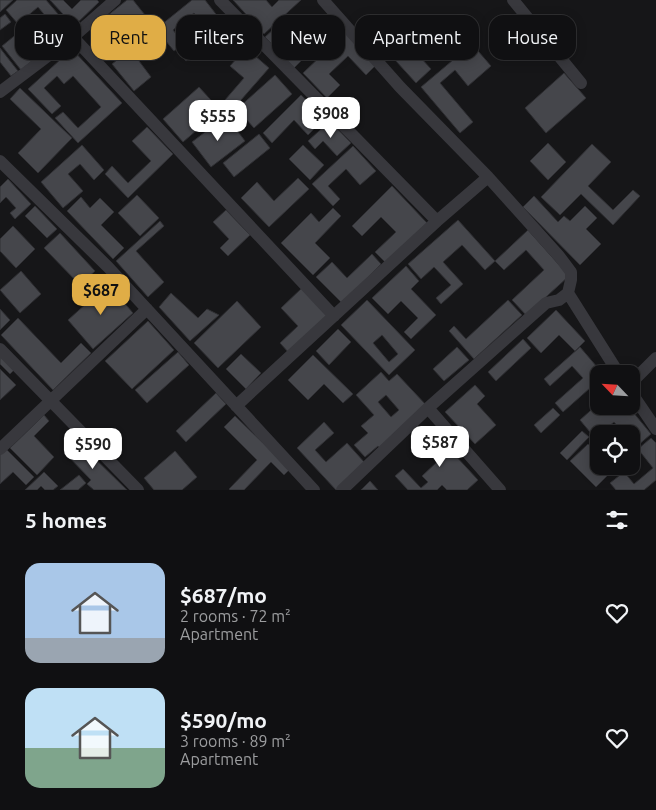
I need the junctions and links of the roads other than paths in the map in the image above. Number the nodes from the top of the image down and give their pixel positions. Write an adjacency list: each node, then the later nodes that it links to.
1 (115, 0): 5 (street)
2 (220, 0): 12 (street)
3 (323, 0): 11 (street)
4 (513, 0): 8 (street)
5 (81, 30)
6 (81, 46): 15 (street)
7 (42, 60): 9 (street)
8 (581, 83)
9 (0, 92)
10 (0, 161): 14 (street)
11 (488, 177): 12 (street); 13 (street)
12 (437, 221): 15 (street)
13 (568, 293): 18 (street); 23 (street)
14 (147, 309): 20 (street); 22 (street)
15 (334, 316): 22 (street)
16 (0, 349): 20 (street)
17 (656, 358): 19 (street)
18 (614, 365)
19 (640, 374)
20 (51, 401): 25 (street); 26 (street)
21 (640, 405): 24 (street)
22 (236, 406): 27 (street)
23 (428, 408): 28 (street); 29 (street)
24 (656, 429)
25 (0, 449)
26 (138, 490)
27 (314, 490)
28 (342, 490)
29 (500, 490)

